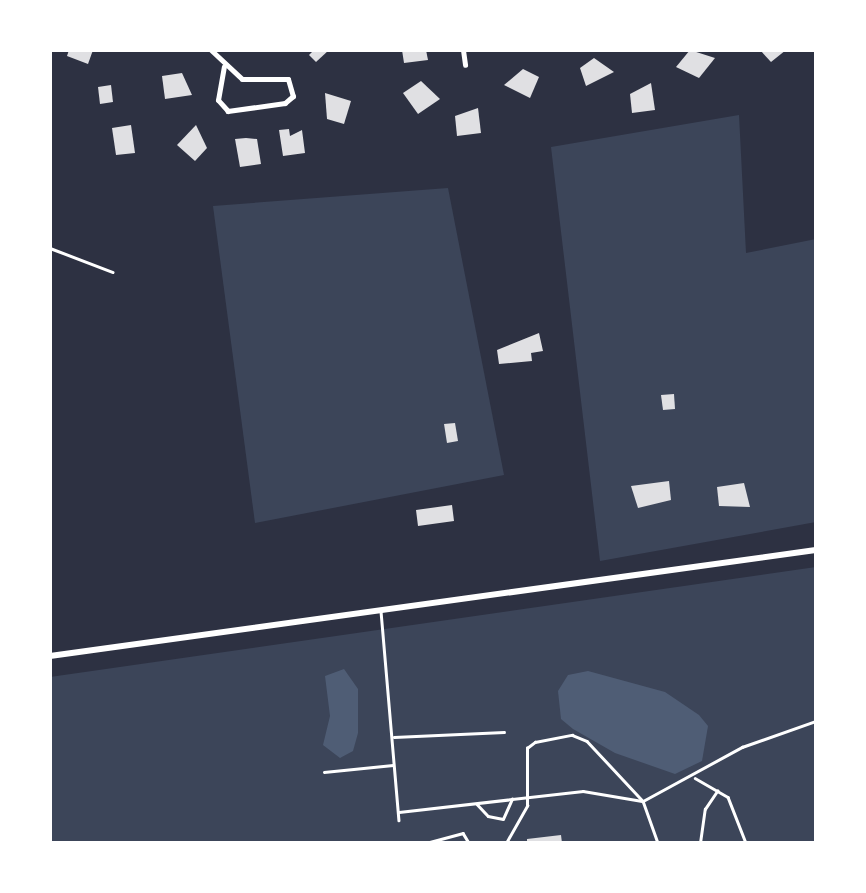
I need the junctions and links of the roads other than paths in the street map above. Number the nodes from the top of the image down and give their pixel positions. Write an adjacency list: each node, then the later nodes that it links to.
1 (211, 50): 4 (street)
2 (464, 50): 3 (street)
3 (466, 65)
4 (224, 67): 4 (street)
5 (50, 248): 6 (lane)
6 (113, 272)
7 (816, 550): 8 (street)
8 (381, 610): 9 (street); 12 (lane)
9 (50, 656)
10 (816, 721): 15 (lane)
11 (504, 732): 12 (lane)
12 (392, 738): 13 (lane)
13 (394, 765): 14 (lane); 21 (lane)
14 (324, 772)
15 (693, 778): 16 (lane); 19 (lane)
16 (718, 790): 27 (lane); 28 (lane)
17 (528, 797): 18 (lane); 19 (lane); 19 (lane); 25 (lane)
18 (512, 799): 20 (lane); 20 (lane)
19 (643, 801): 26 (lane)
20 (476, 803): 21 (lane)
21 (399, 812): 22 (lane)
22 (400, 820)
23 (426, 843): 24 (lane)
24 (469, 843)
25 (506, 843)
26 (658, 843)
27 (700, 843)
28 (746, 843)

